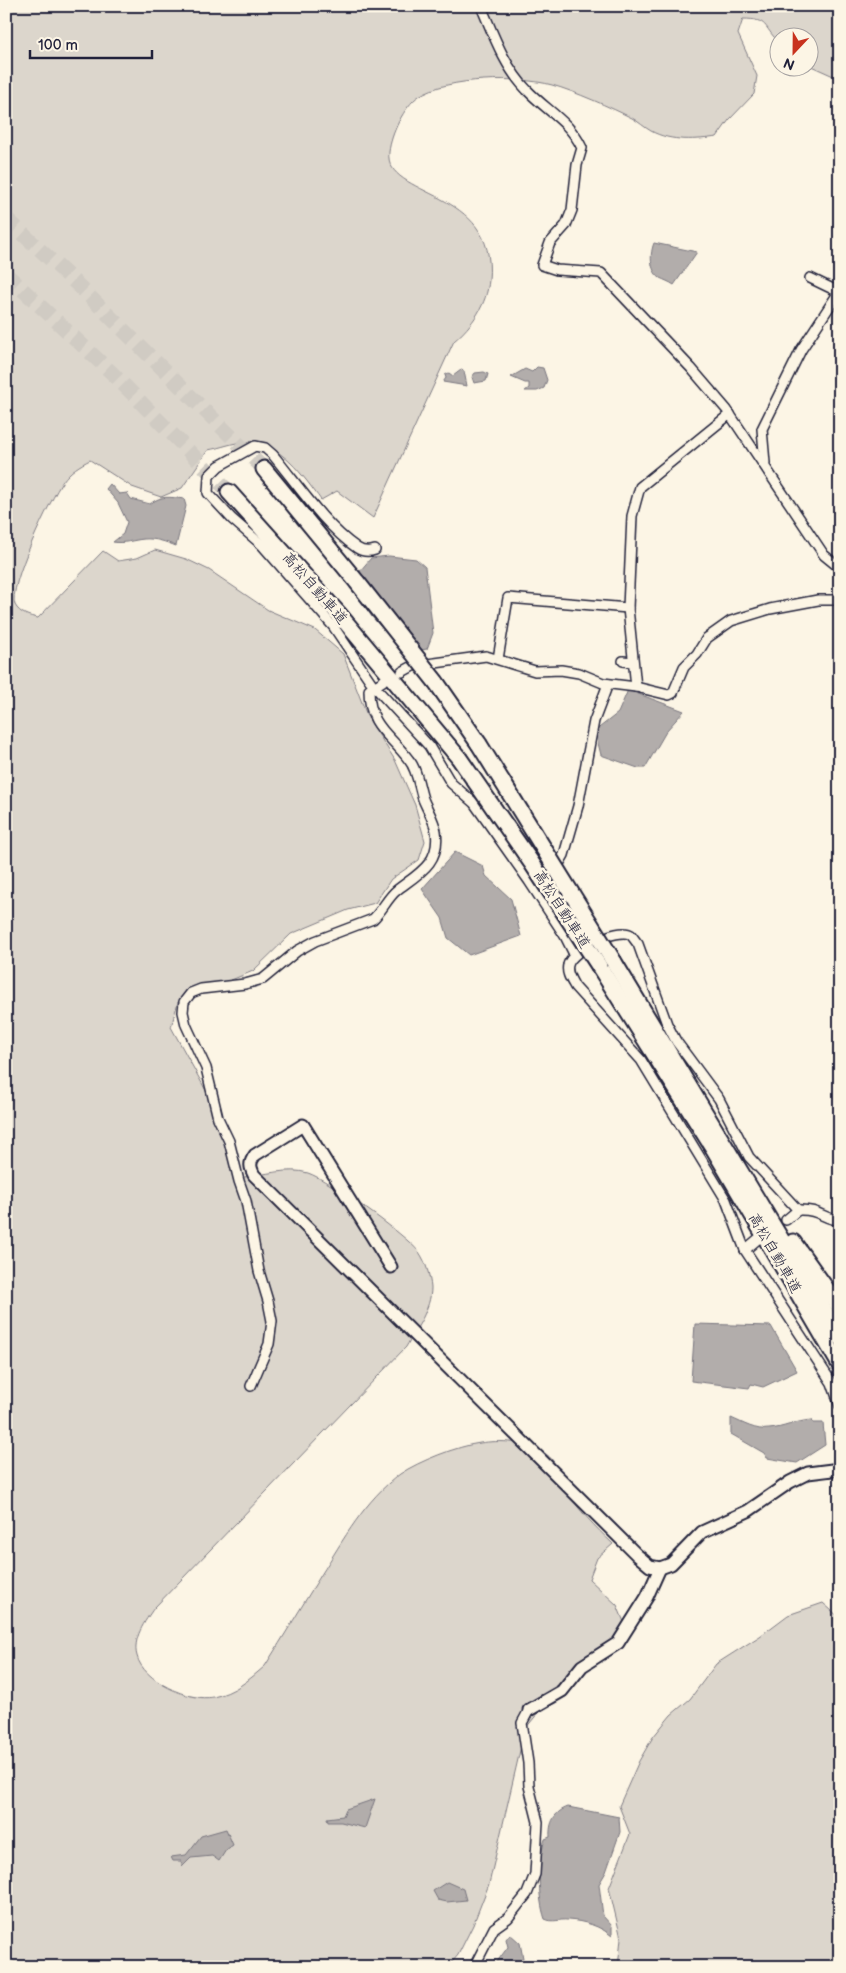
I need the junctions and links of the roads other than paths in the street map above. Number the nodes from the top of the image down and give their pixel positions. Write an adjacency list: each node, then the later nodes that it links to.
1 (481, 6): 3 (street)
2 (810, 278): 4 (street)
3 (730, 414): 4 (street); 10 (street)
4 (766, 468): 8 (street)
5 (264, 469): 21 (highway, 高松自動車道, bridge)
6 (229, 492): 21 (highway, 高松自動車道, bridge)
7 (375, 550): 17 (street)
8 (840, 568)
9 (840, 600): 18 (street)
10 (628, 608): 11 (street); 13 (street)
11 (498, 659): 14 (street); 16 (street)
12 (623, 661): 13 (street)
13 (633, 662): 18 (street)
14 (402, 672)
15 (383, 681): 17 (street)
16 (608, 684): 18 (street); 19 (street)
17 (373, 686): 19 (street); 33 (street)
18 (636, 687)
19 (530, 881): 20 (street)
20 (574, 954): 22 (street); 26 (street)
21 (607, 964): 27 (highway, 高松自動車道); 27 (highway, 高松自動車道)
22 (798, 1210): 23 (street); 24 (street)
23 (786, 1220)
24 (840, 1220)
25 (758, 1239): 26 (street)
26 (745, 1250): 34 (street)
27 (787, 1251): 29 (highway); 29 (highway, 高松自動車道)
28 (391, 1267): 36 (street)
29 (809, 1286): 30 (highway); 31 (highway, 高松自動車道); 32 (highway, 高松自動車道)
30 (840, 1308)
31 (840, 1337)
32 (840, 1365)
33 (251, 1386)
34 (840, 1406)
35 (840, 1469): 36 (street)
36 (660, 1568): 37 (street)
37 (529, 1710): 38 (street)
38 (474, 1967)

